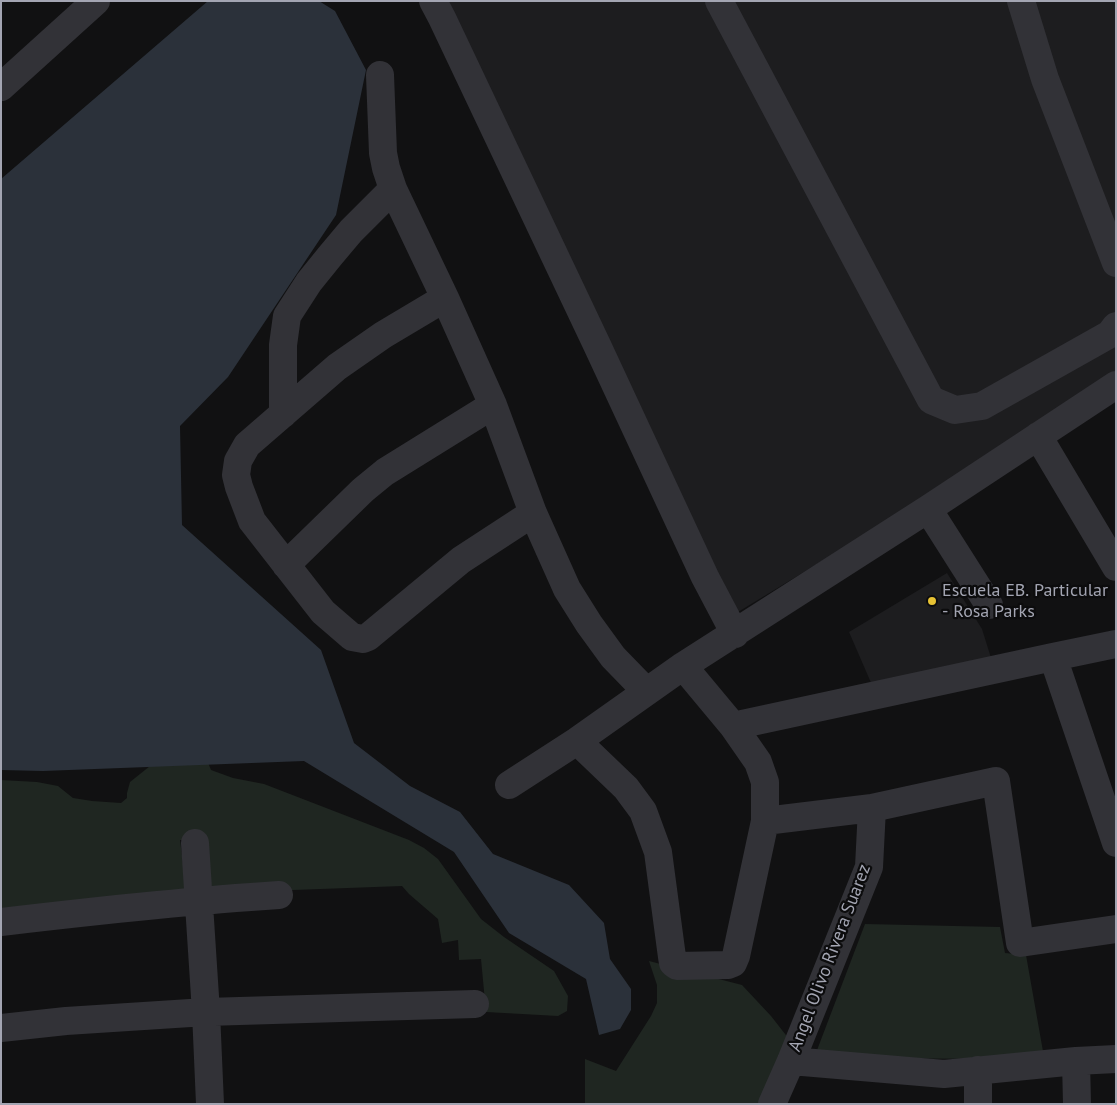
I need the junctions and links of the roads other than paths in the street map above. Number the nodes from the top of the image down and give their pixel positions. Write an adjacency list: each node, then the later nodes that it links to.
1 (96, 1): 6 (street)
2 (433, 1): 20 (street)
3 (719, 1): 10 (street)
4 (1021, 1): 8 (street)
5 (380, 76): 7 (street)
6 (1, 87)
7 (393, 189): 9 (street); 13 (street)
8 (1116, 263)
9 (445, 298): 12 (street); 13 (street)
10 (1116, 326)
11 (1116, 384): 14 (street)
12 (493, 405): 16 (street); 17 (street)
13 (283, 414): 17 (street)
14 (1038, 436): 15 (street); 18 (street)
15 (928, 509): 19 (street); 20 (street)
16 (532, 513): 17 (street); 24 (street)
17 (286, 565)
18 (1116, 567)
19 (989, 605)
20 (735, 634): 23 (street)
21 (1116, 644): 22 (street)
22 (1053, 657): 25 (street); 31 (street)
23 (683, 666): 24 (street); 25 (street)
24 (646, 691): 26 (street)
25 (733, 726): 29 (street)
26 (577, 740): 27 (street); 29 (street)
27 (509, 786)
28 (872, 808): 29 (street); 35 (street); 40 (street, Angel Olivo Rivera Suarez)
29 (765, 821)
30 (195, 843): 33 (street)
31 (1116, 843)
32 (279, 895): 33 (street)
33 (198, 900): 34 (street); 37 (street)
34 (1, 922)
35 (1116, 929)
36 (475, 1004): 37 (street)
37 (206, 1012): 38 (street); 43 (street)
38 (1, 1028)
39 (1116, 1059): 41 (street)
40 (791, 1061): 42 (street); 44 (street, Angel Olivo Rivera Suarez)
41 (1076, 1061): 42 (street); 46 (street)
42 (978, 1070): 45 (street)
43 (210, 1104)
44 (772, 1104)
45 (978, 1104)
46 (1077, 1104)

